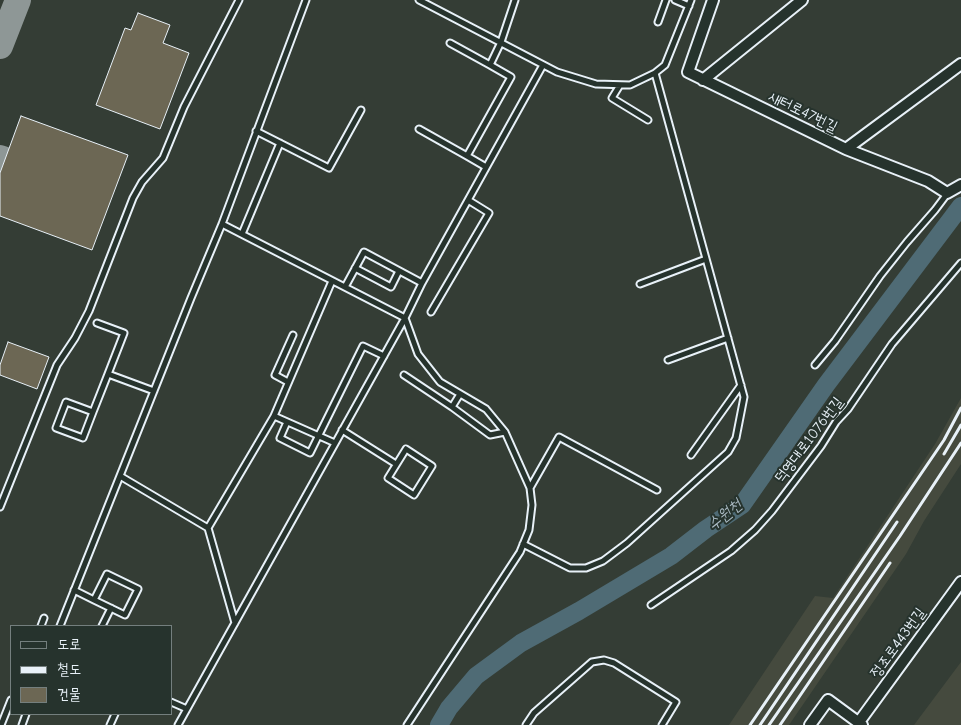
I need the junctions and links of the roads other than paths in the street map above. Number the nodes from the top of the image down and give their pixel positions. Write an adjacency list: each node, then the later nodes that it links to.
1 (239, 0): 67 (lane)
2 (306, 0): 22 (lane)
3 (419, 0): 11 (lane)
4 (515, 0): 11 (lane)
5 (666, 0): 10 (lane)
6 (675, 0): 9 (lane)
7 (713, 0): 17 (street, 새터로47번길)
8 (802, 0): 17 (street)
9 (690, 3): 16 (lane)
10 (658, 22)
11 (501, 42): 14 (lane); 15 (lane)
12 (450, 43): 14 (lane)
13 (961, 64): 24 (street, 새터로47번길)
14 (490, 65): 25 (lane)
15 (543, 65): 18 (lane); 26 (lane)
16 (655, 73): 18 (lane); 32 (lane)
17 (703, 80): 24 (street, 새터로47번길)
18 (620, 84): 20 (lane)
19 (361, 110): 23 (lane)
20 (648, 120)
21 (419, 129): 25 (lane)
22 (256, 131): 23 (lane); 30 (lane)
23 (280, 143): 31 (lane)
24 (846, 149): 28 (street)
25 (467, 156): 26 (lane)
26 (486, 167): 29 (lane)
27 (961, 185): 28 (street)
28 (947, 193): 47 (lane)
29 (468, 200): 37 (lane); 40 (lane)
30 (222, 224): 31 (lane); 52 (lane)
31 (242, 234): 36 (lane)
32 (706, 259): 38 (lane); 44 (lane)
33 (961, 263): 73 (lane, 덕영대로1076번길)
34 (355, 268): 35 (lane); 35 (lane); 39 (lane)
35 (400, 271): 37 (lane)
36 (332, 280): 39 (lane); 50 (lane)
37 (422, 283): 41 (lane)
38 (640, 284)
39 (345, 287): 41 (lane)
40 (431, 312)
41 (405, 318): 45 (lane); 53 (lane)
42 (97, 323): 48 (lane)
43 (293, 335): 50 (lane)
44 (728, 338): 46 (lane); 51 (lane)
45 (384, 356): 58 (lane); 60 (lane)
46 (668, 360)
47 (815, 365)
48 (108, 374): 52 (lane); 55 (lane)
49 (404, 375): 54 (lane)
50 (288, 382): 56 (lane)
51 (741, 384): 62 (lane); 69 (lane)
52 (154, 391): 64 (lane)
53 (460, 394): 54 (lane); 59 (lane)
54 (452, 408): 59 (lane)
55 (93, 412): 55 (lane)
56 (274, 416): 57 (lane); 68 (lane)
57 (287, 422): 60 (lane); 60 (lane)
58 (342, 430): 61 (lane); 63 (lane)
59 (506, 432): 65 (lane)
60 (318, 436): 61 (lane)
61 (335, 443): 76 (lane)
62 (690, 455)
63 (396, 464): 63 (lane)
64 (120, 476): 68 (lane); 71 (lane)
65 (530, 488): 66 (lane); 69 (lane)
66 (657, 490)
67 (0, 507)
68 (208, 528): 76 (lane)
69 (523, 544): 86 (lane)
70 (961, 582): 83 (street, 정조로443번길)
71 (74, 590): 72 (lane); 78 (lane)
72 (94, 600): 74 (lane); 74 (lane)
73 (651, 604)
74 (111, 608): 79 (lane)
75 (44, 618): 77 (lane)
76 (235, 623): 82 (lane)
77 (41, 625)
78 (60, 625)
79 (102, 625)
80 (10, 702): 84 (lane)
81 (172, 702): 82 (lane)
82 (187, 709): 85 (lane)
83 (861, 724): 89 (street, 정조로443번길)
84 (1, 725)
85 (178, 725)
86 (406, 725)
87 (526, 725): 88 (lane)
88 (662, 725)
89 (810, 725)

